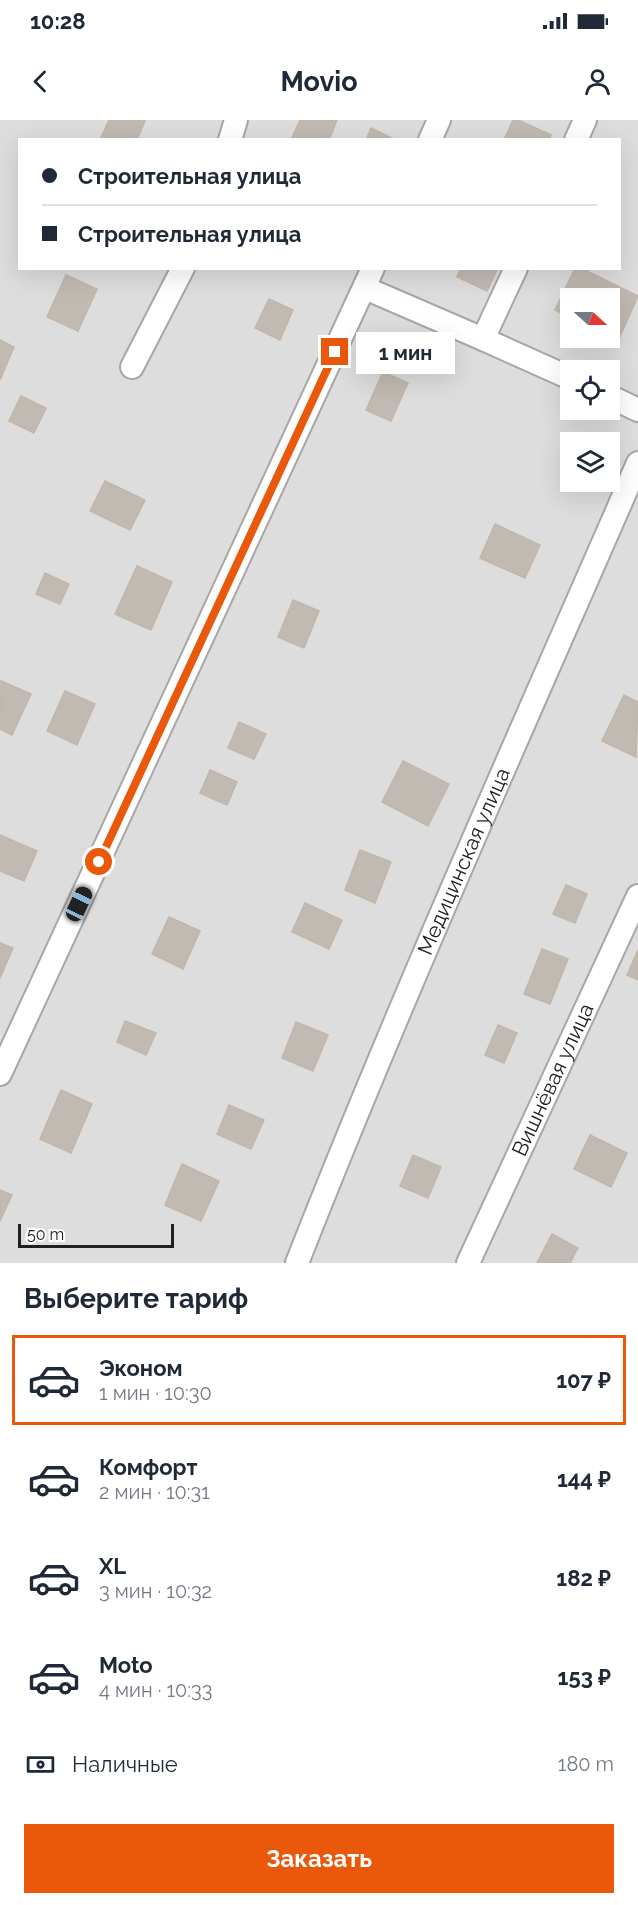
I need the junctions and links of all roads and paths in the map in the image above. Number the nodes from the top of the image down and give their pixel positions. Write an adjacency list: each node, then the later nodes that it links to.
1 (236, 120): 4 (street)
2 (439, 120): 5 (street)
3 (585, 120): 6 (street)
4 (231, 138)
5 (431, 138)
6 (577, 138)
7 (182, 270): 11 (street)
8 (515, 270): 10 (street)
9 (369, 278): 10 (street); 17 (street)
10 (483, 339): 12 (street)
11 (132, 367)
12 (560, 374)
13 (620, 401): 14 (street)
14 (638, 410)
15 (638, 463): 18 (street, Медицинская улица)
16 (638, 896): 19 (street, Вишнёвая улица)
17 (0, 1074)
18 (297, 1263)
19 (468, 1263)

